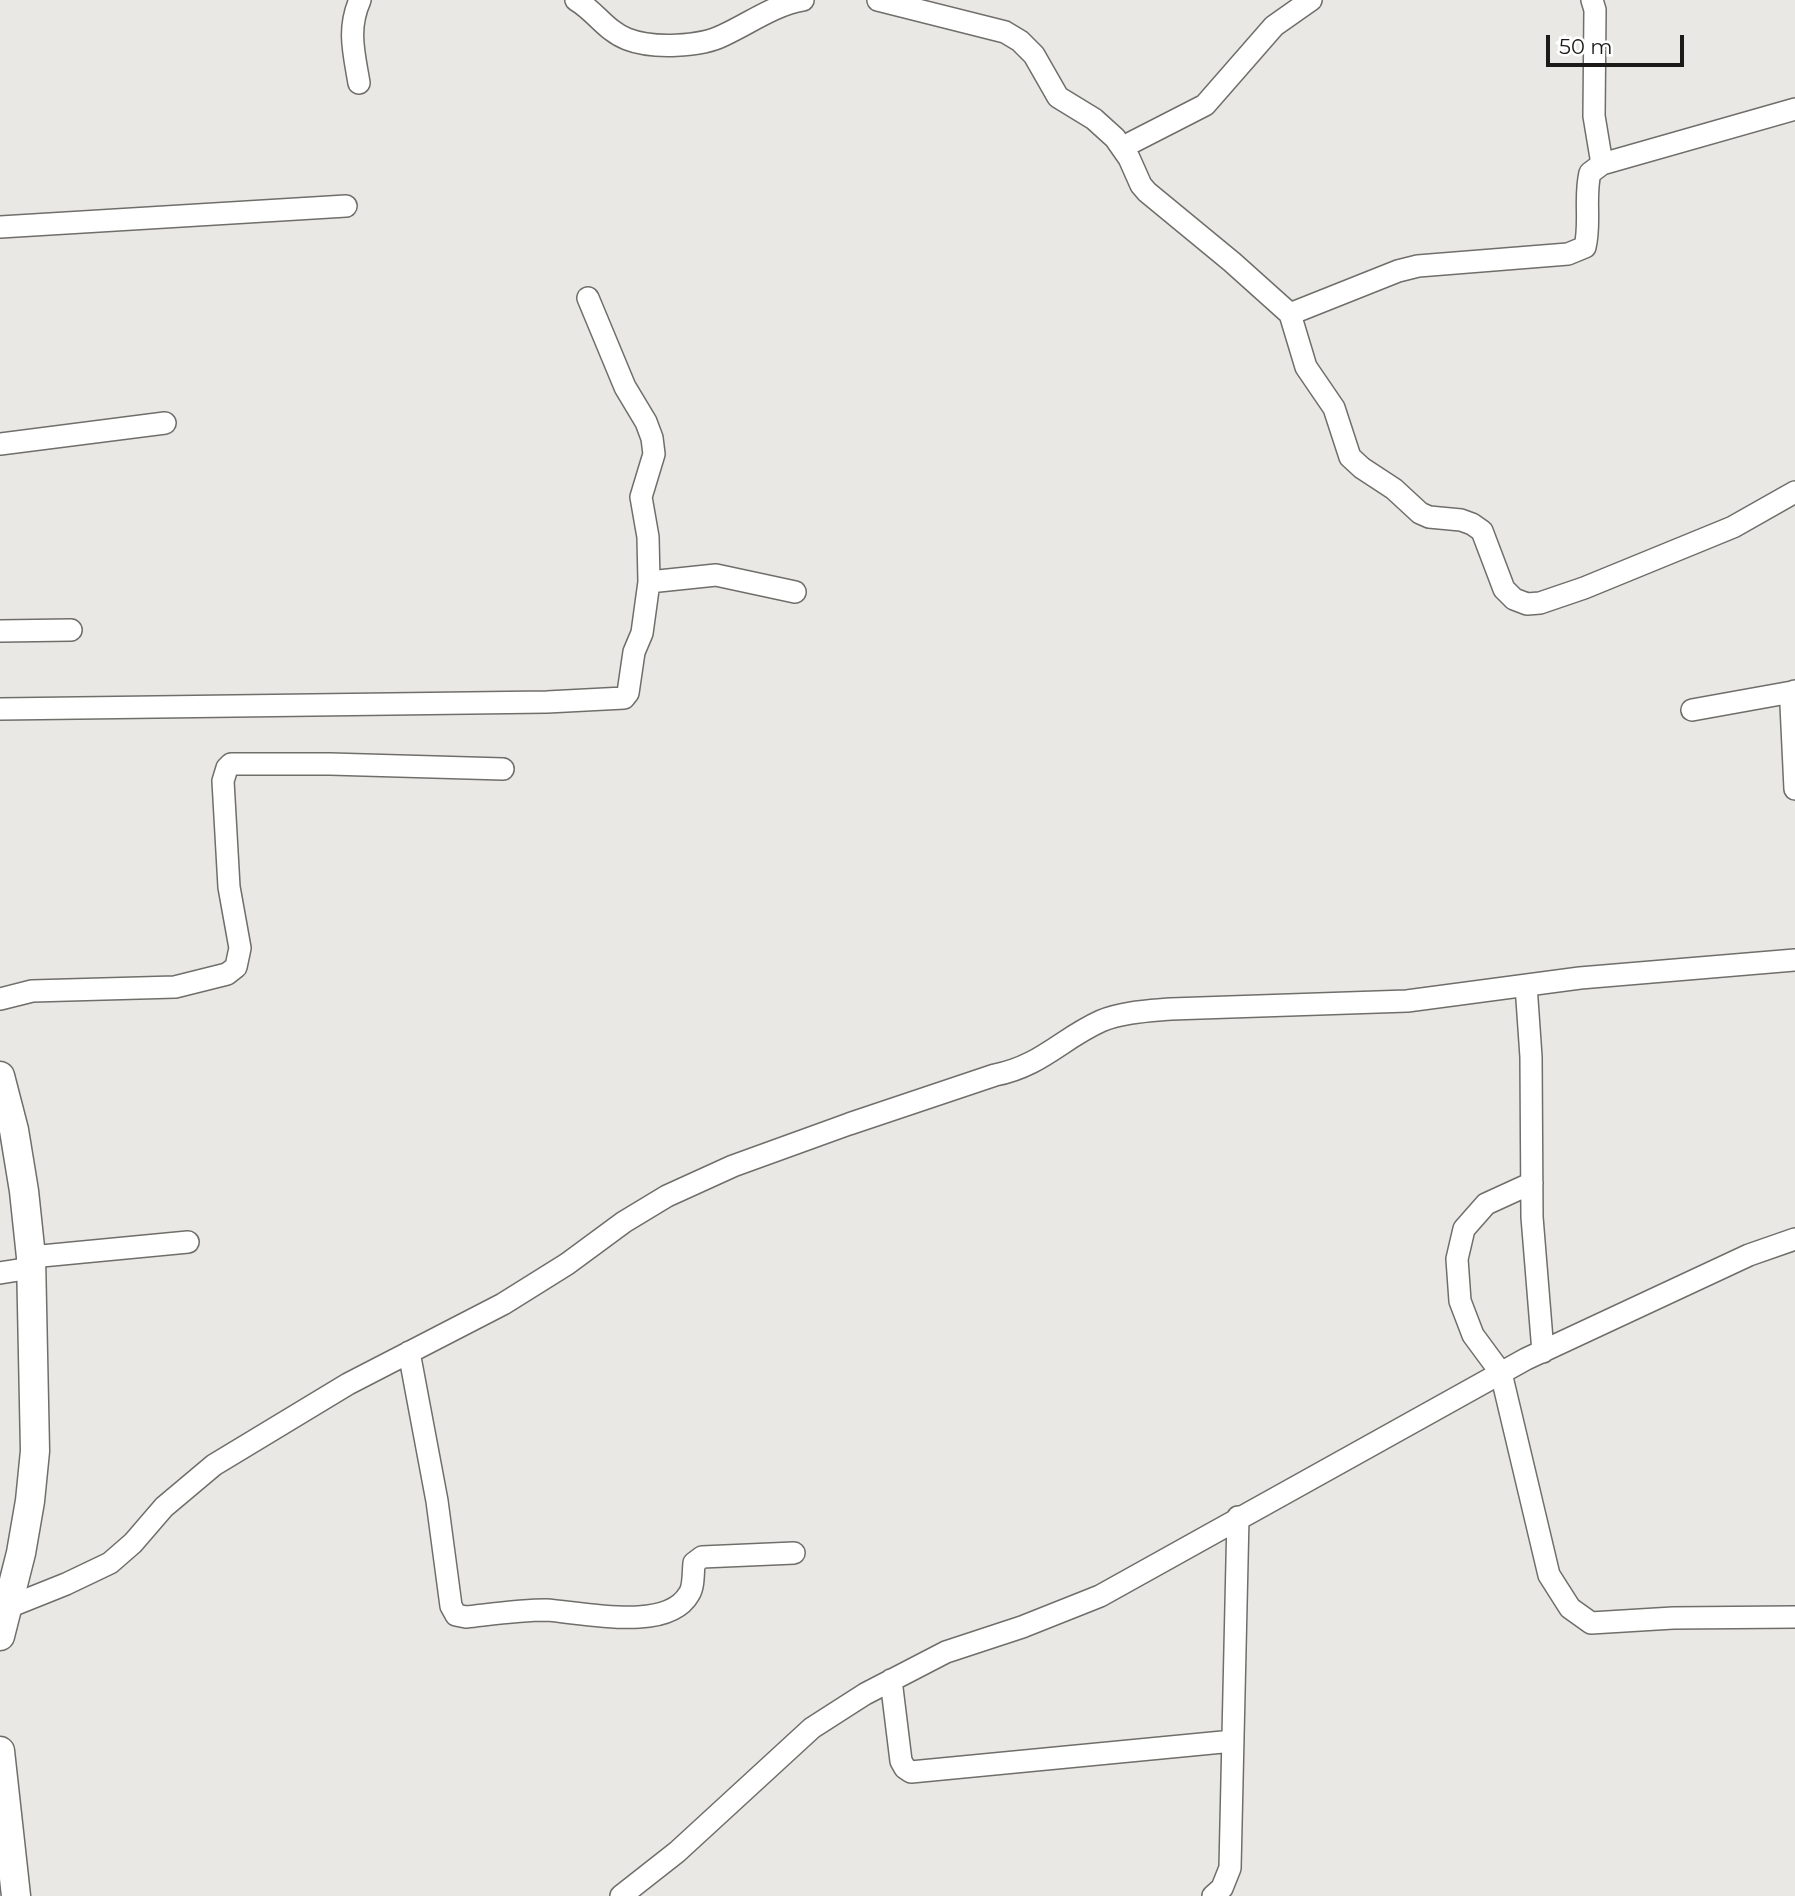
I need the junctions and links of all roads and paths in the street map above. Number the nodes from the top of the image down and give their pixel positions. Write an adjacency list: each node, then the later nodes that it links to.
1 (360, 0): 7 (street)
2 (576, 0): 3 (street)
3 (803, 0)
4 (878, 0): 9 (street)
5 (1311, 0): 9 (street)
6 (1592, 0): 10 (street)
7 (359, 83)
8 (1795, 109): 10 (street)
9 (1123, 147): 14 (street)
10 (1602, 164): 14 (street)
11 (346, 206): 12 (street)
12 (0, 227)
13 (588, 298): 18 (street)
14 (1290, 314): 17 (street)
15 (165, 423): 16 (street)
16 (0, 444)
17 (1795, 492)
18 (649, 582): 19 (street); 23 (street)
19 (795, 592)
20 (71, 629): 21 (street)
21 (0, 631)
22 (1793, 692): 24 (street); 26 (street)
23 (0, 709)
24 (1692, 710)
25 (503, 769): 29 (street)
26 (1795, 789)
27 (1795, 960): 28 (street)
28 (1526, 985): 31 (street); 36 (street)
29 (0, 999)
30 (0, 1076): 34 (street)
31 (1532, 1183): 37 (street); 38 (street)
32 (1795, 1239): 37 (street)
33 (188, 1242): 34 (street)
34 (31, 1263): 35 (street); 42 (street)
35 (0, 1273)
36 (409, 1352): 40 (street); 42 (street)
37 (1543, 1352): 38 (street)
38 (1501, 1373): 39 (street); 41 (street)
39 (1238, 1517): 44 (street); 45 (street)
40 (794, 1553)
41 (1795, 1617)
42 (2, 1622): 43 (street)
43 (0, 1636)
44 (891, 1680): 45 (street); 48 (street)
45 (1233, 1741): 49 (street)
46 (0, 1751): 47 (street)
47 (16, 1896)
48 (621, 1896)
49 (1213, 1896)

